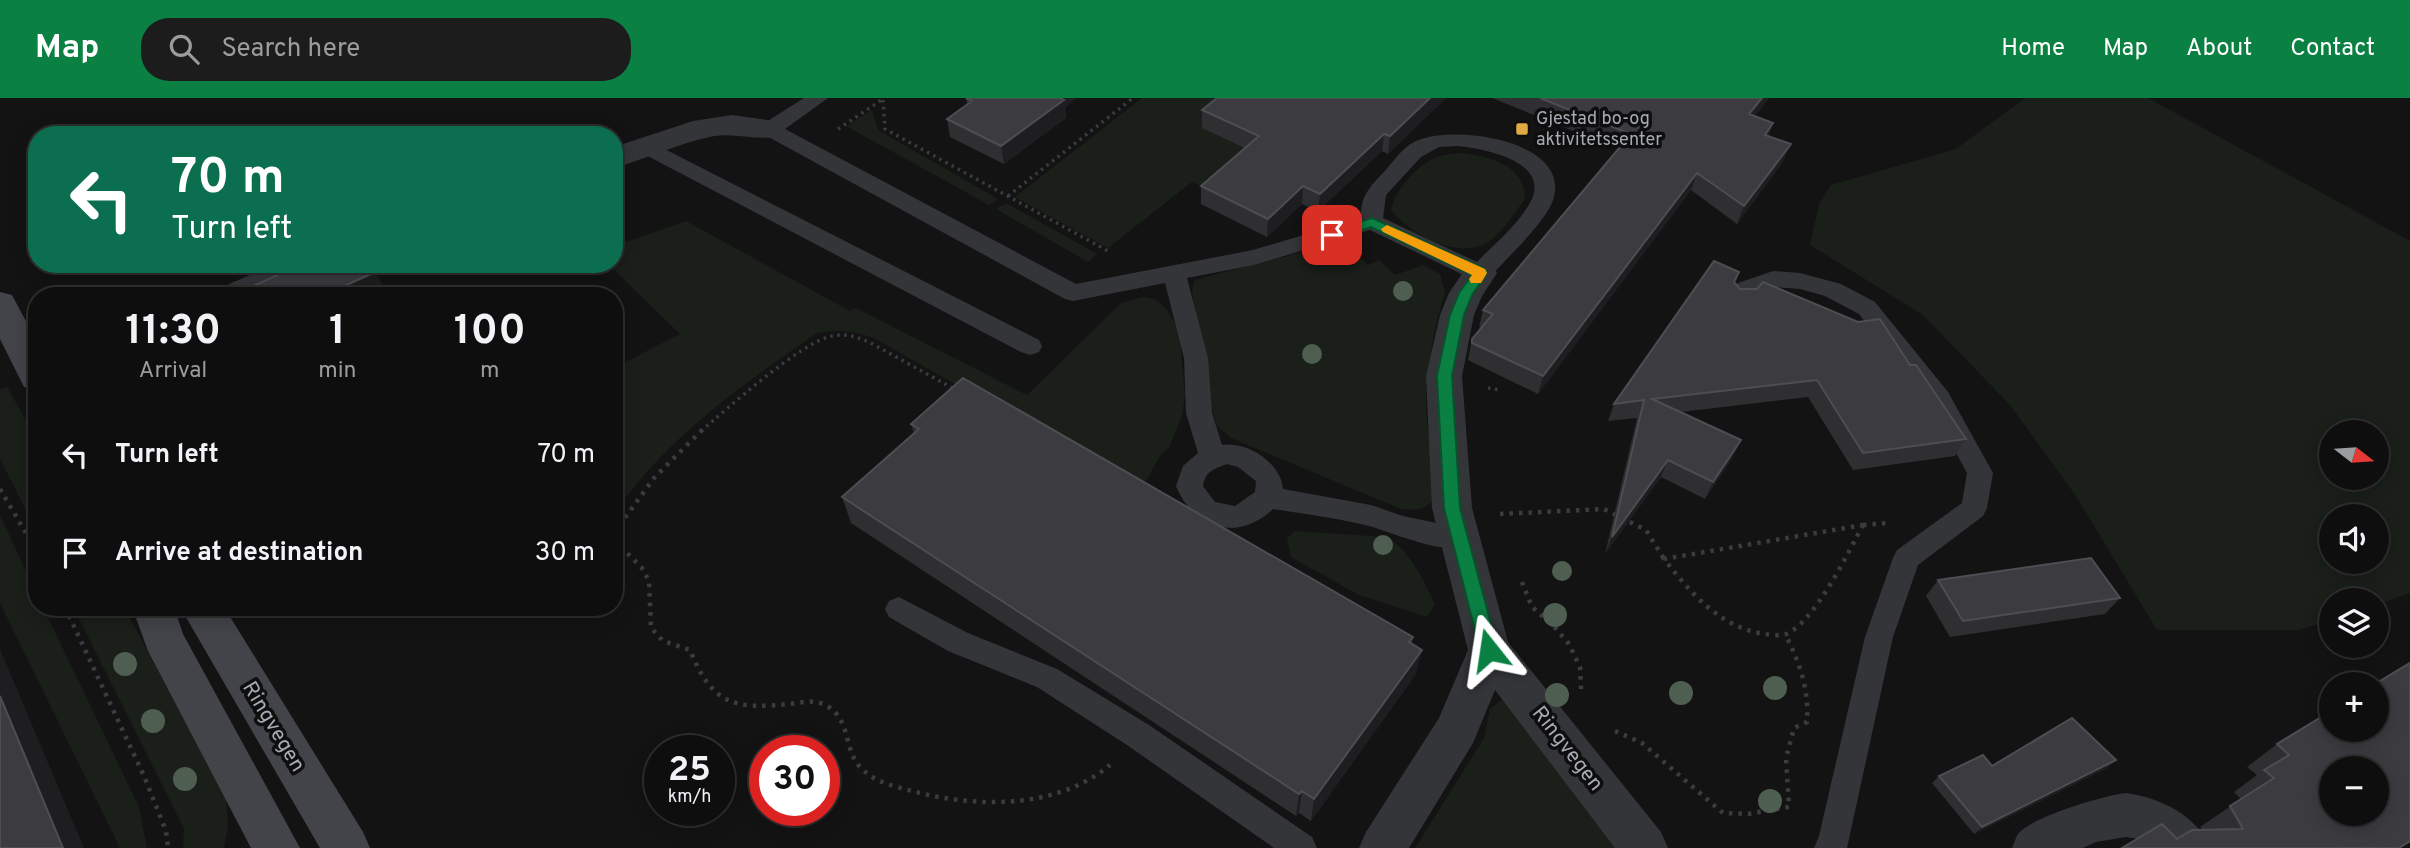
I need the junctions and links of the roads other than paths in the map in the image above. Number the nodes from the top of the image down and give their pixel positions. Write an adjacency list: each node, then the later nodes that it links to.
1 (818, 98): 2 (lane)
2 (771, 129): 3 (street); 8 (lane)
3 (647, 147): 4 (street); 12 (lane)
4 (623, 155)
5 (1372, 222): 7 (lane); 7 (lane); 8 (lane)
6 (285, 273): 9 (street)
7 (1480, 273): 16 (street, Ringvegen)
8 (1166, 276): 14 (lane)
9 (253, 287)
10 (1741, 298): 26 (lane)
11 (0, 304): 13 (main road)
12 (1030, 346)
13 (28, 360)
14 (1212, 456): 15 (lane); 15 (lane)
15 (1267, 497): 16 (lane)
16 (1457, 528): 20 (street, Ringvegen)
17 (899, 609): 23 (lane)
18 (156, 616): 21 (main road)
19 (206, 616): 22 (main road, Ringvegen)
20 (1489, 650): 24 (street); 25 (street, Ringvegen)
21 (276, 848)
22 (346, 848)
23 (1301, 848)
24 (1383, 848)
25 (1644, 848)
26 (1830, 848)
27 (2036, 848): 28 (street)
28 (2187, 848)

